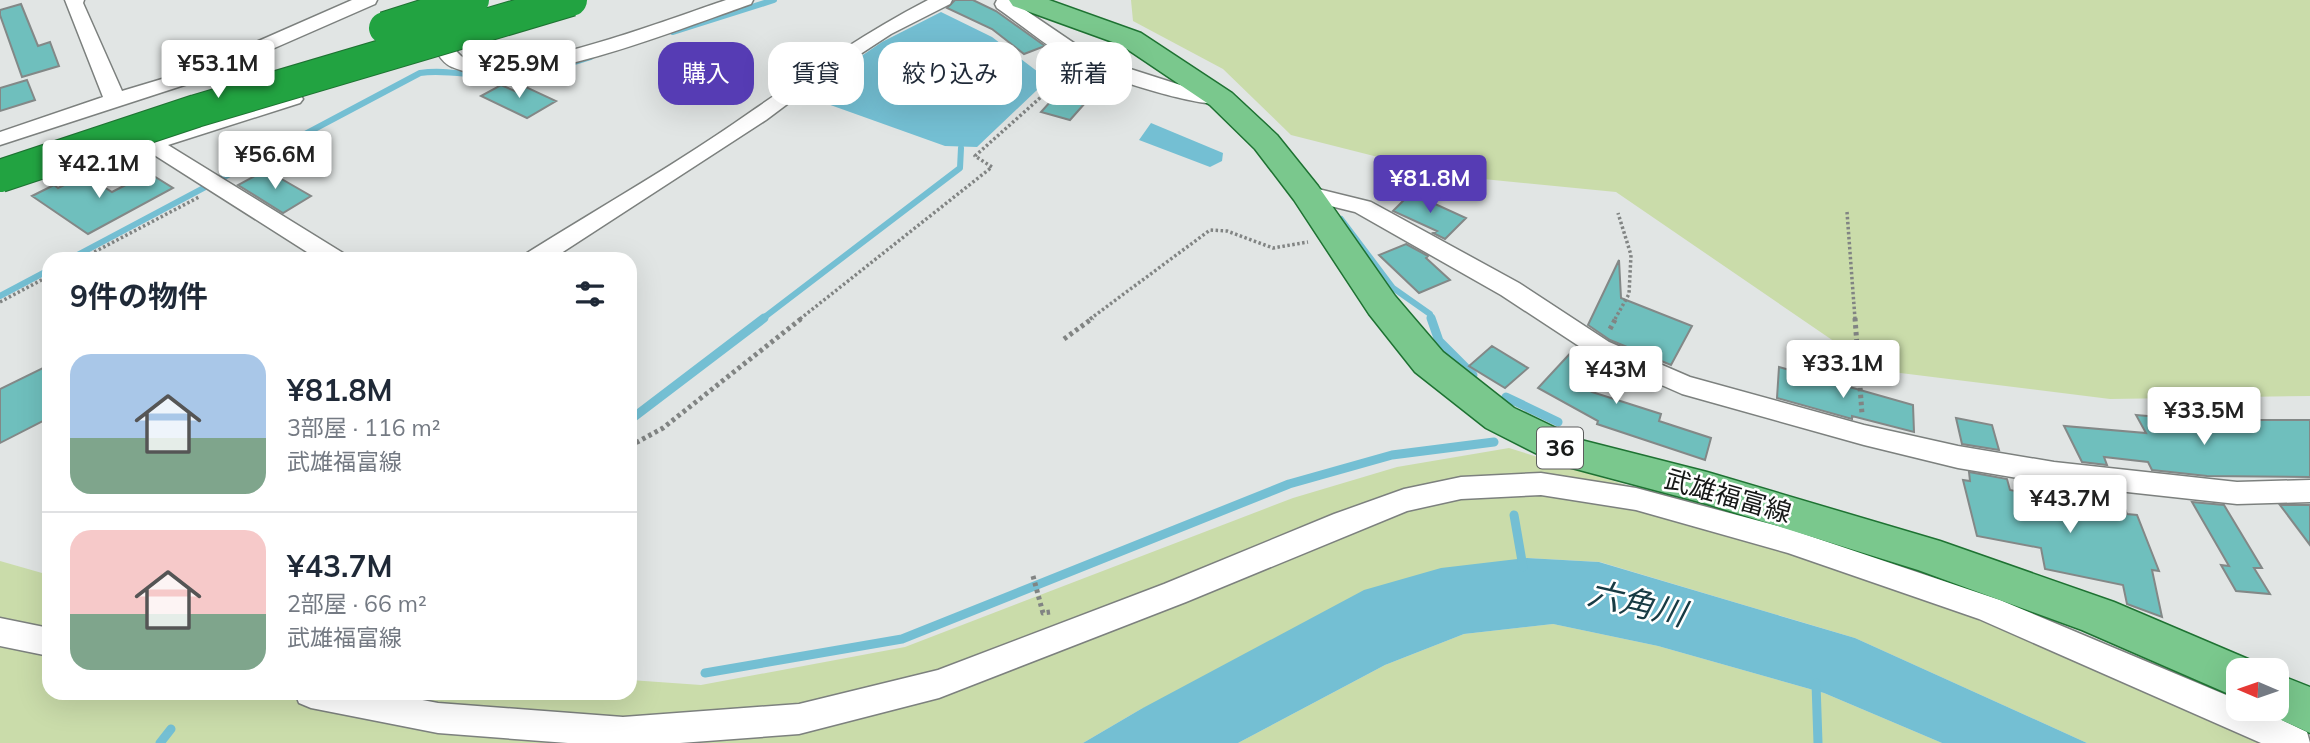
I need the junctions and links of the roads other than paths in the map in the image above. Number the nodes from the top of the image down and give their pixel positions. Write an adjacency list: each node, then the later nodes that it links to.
1 (75, 0): 12 (street)
2 (368, 0): 12 (street)
3 (420, 0): 10 (street)
4 (473, 0): 15 (highway, bridge)
5 (570, 0): 16 (highway, bridge)
6 (744, 0): 10 (street)
7 (943, 0): 20 (street)
8 (1008, 0): 11 (street)
9 (1023, 0): 11 (main road, 武雄福富線 / 36)
10 (448, 50): 14 (street)
11 (1221, 99): 18 (main road, 武雄福富線 / 36)
12 (115, 100): 13 (street)
13 (0, 139)
14 (150, 143): 17 (street); 19 (street)
15 (0, 152)
16 (0, 176)
17 (0, 191)
18 (1306, 192): 21 (street); 24 (main road, 武雄福富線 / 36)
19 (324, 252)
20 (547, 252)
21 (2310, 491)
22 (0, 632): 23 (street)
23 (42, 641)
24 (2226, 672)
25 (347, 700): 28 (street)
26 (2289, 701): 27 (main road)
27 (2310, 711)
28 (2295, 743)

